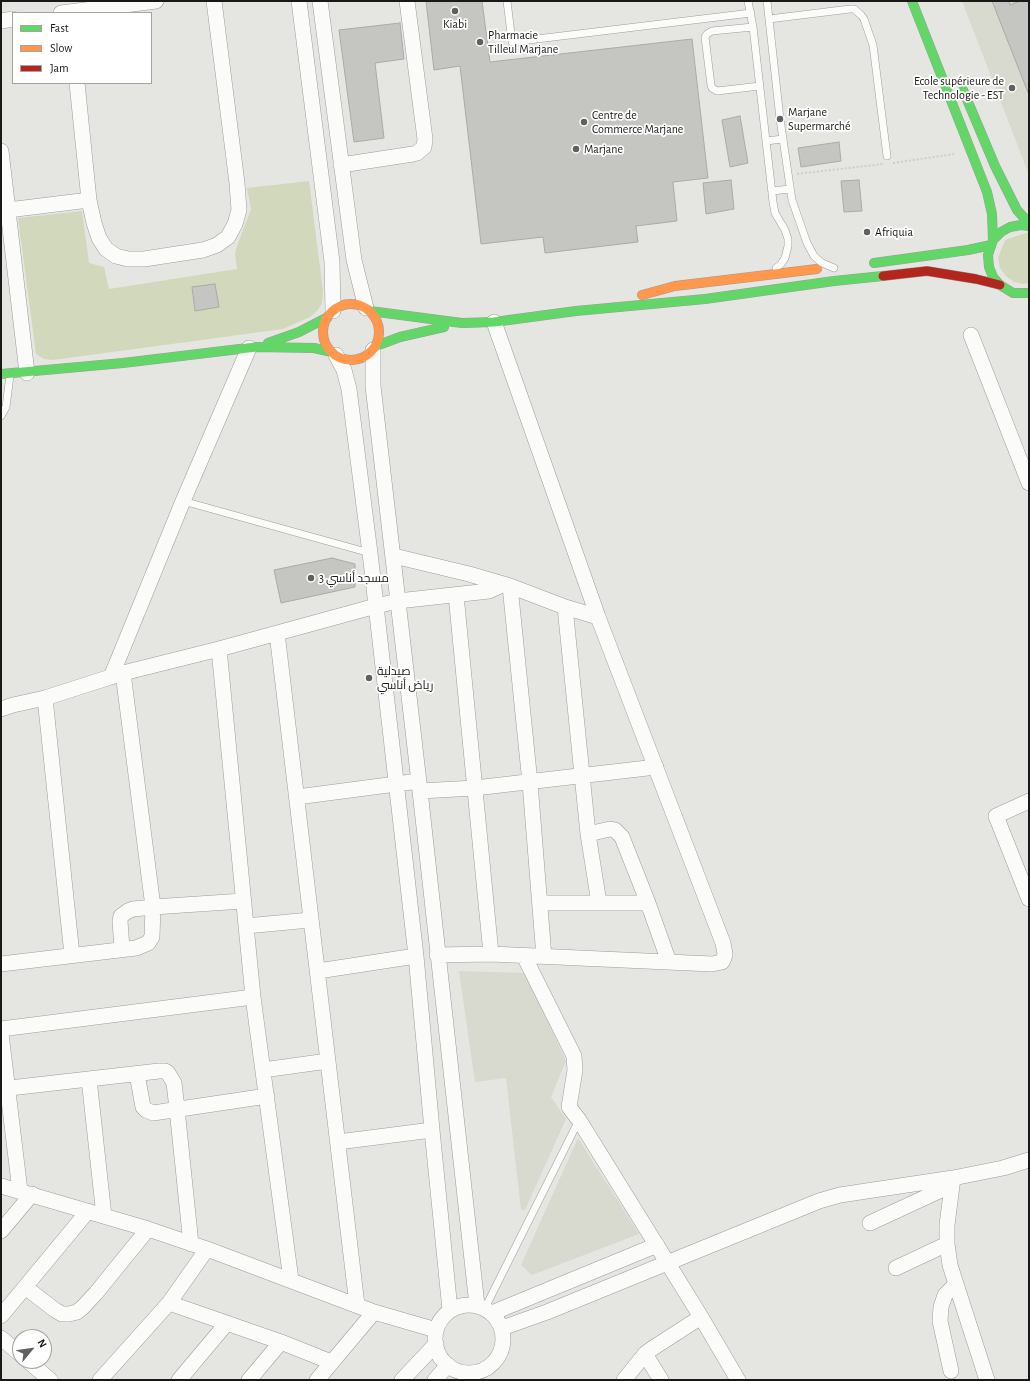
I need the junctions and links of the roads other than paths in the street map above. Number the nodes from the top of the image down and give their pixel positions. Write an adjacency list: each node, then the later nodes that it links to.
1 (156, 1): 10 (street)
2 (214, 1): 26 (street)
3 (299, 1): 39 (street)
4 (320, 1): 23 (street)
5 (407, 1): 23 (street)
6 (507, 1): 11 (lane)
7 (748, 1): 11 (lane)
8 (767, 1): 13 (lane)
9 (912, 1): 29 (main road)
10 (74, 12)
11 (751, 13): 15 (lane)
12 (12, 19): 14 (street)
13 (769, 19): 19 (lane); 22 (lane)
14 (1, 21)
15 (753, 27): 18 (lane); 18 (lane)
16 (960, 82): 28 (main road)
17 (77, 84): 26 (street)
18 (760, 86): 20 (lane)
19 (783, 139): 20 (lane); 24 (lane)
20 (766, 141): 25 (lane)
21 (1, 151): 27 (street)
22 (887, 156)
23 (342, 165): 37 (street)
24 (790, 189): 25 (lane); 31 (lane)
25 (772, 192): 32 (lane)
26 (89, 200): 27 (street)
27 (8, 210): 46 (street)
28 (1029, 224): 29 (main road)
29 (992, 243): 30 (main road); 33 (main road)
30 (864, 264)
31 (838, 267): 32 (main road)
32 (766, 275): 38 (main road)
33 (1000, 285): 34 (main road); 38 (main road)
34 (1013, 293): 35 (main road); 36 (main road)
35 (1029, 293)
36 (1022, 301)
37 (368, 310): 39 (main road); 41 (main road); 44 (main road)
38 (576, 311): 40 (main road)
39 (330, 314): 43 (main road); 45 (main road)
40 (494, 322): 41 (main road); 58 (street)
41 (462, 323): 44 (main road)
42 (971, 336): 49 (street)
43 (252, 347): 45 (main road); 46 (main road); 50 (street)
44 (374, 348): 45 (main road); 52 (street)
45 (334, 354): 51 (street)
46 (27, 373): 47 (main road)
47 (5, 374): 48 (lane)
48 (1, 416)
49 (1029, 483)
50 (183, 501): 51 (lane); 61 (street)
51 (370, 554): 56 (street)
52 (394, 556): 53 (street); 55 (street)
53 (507, 585): 54 (street); 57 (street); 66 (street)
54 (456, 595): 55 (street); 69 (street)
55 (398, 601): 56 (street); 68 (street)
56 (376, 606): 59 (street); 67 (street)
57 (565, 607): 58 (street); 65 (street)
58 (598, 617): 64 (street)
59 (278, 633): 60 (street); 70 (street)
60 (219, 649): 61 (street); 74 (street)
61 (117, 675): 62 (street); 78 (street)
62 (45, 698): 63 (street); 83 (street)
63 (1, 709)
64 (656, 768): 65 (street); 88 (street)
65 (582, 776): 66 (street); 72 (street)
66 (530, 782): 69 (street); 75 (street)
67 (396, 784): 68 (street); 70 (street); 85 (street)
68 (420, 786): 69 (street); 84 (street)
69 (475, 788): 82 (street)
70 (296, 797): 79 (street)
71 (1029, 801): 73 (street)
72 (588, 834): 76 (street); 77 (street)
73 (1029, 899)
74 (243, 901): 78 (street); 80 (street)
75 (540, 903): 76 (street); 87 (street)
76 (599, 903): 77 (street)
77 (648, 903): 88 (street)
78 (152, 907): 81 (street); 81 (street)
79 (310, 920): 80 (street); 90 (street)
80 (246, 926): 93 (street)
81 (122, 949): 83 (street)
82 (491, 954): 84 (street); 86 (street)
83 (72, 955): 89 (street)
84 (437, 955): 91 (street)
85 (416, 956): 90 (street); 92 (street)
86 (524, 956): 87 (street); 103 (street)
87 (544, 957): 88 (street)
88 (669, 962)
89 (1, 964)
90 (318, 971): 96 (street)
91 (440, 974): 92 (street); 107 (street)
92 (417, 976): 104 (street)
93 (253, 997): 94 (street); 97 (street)
94 (1, 1028)
95 (1, 1034): 100 (street)
96 (328, 1061): 97 (street); 105 (street)
97 (263, 1070): 101 (street)
98 (137, 1074): 99 (street); 102 (street); 102 (street)
99 (90, 1079): 100 (street); 113 (street)
100 (4, 1089): 111 (street)
101 (267, 1096): 102 (street); 123 (street)
102 (178, 1109): 117 (street)
103 (579, 1120): 119 (street); 128 (lane)
104 (432, 1130): 105 (street); 108 (street)
105 (338, 1142): 127 (street)
106 (1029, 1160): 109 (street)
107 (462, 1168): 108 (street); 128 (street)
108 (436, 1172): 129 (street)
109 (953, 1182): 114 (street); 118 (street); 121 (street)
110 (1, 1186): 111 (street)
111 (26, 1193): 112 (street); 116 (street)
112 (88, 1211): 113 (street); 125 (street)
113 (104, 1216): 115 (street)
114 (870, 1223)
115 (148, 1229): 117 (street); 125 (street)
116 (1, 1231)
117 (190, 1244): 120 (street)
118 (946, 1244): 122 (street); 124 (street)
119 (657, 1245): 121 (street); 128 (street)
120 (207, 1249): 123 (street); 126 (street)
121 (667, 1262): 132 (street); 134 (street)
122 (896, 1268)
123 (291, 1280): 127 (street)
124 (956, 1284): 143 (street); 156 (street)
125 (25, 1287): 131 (street)
126 (169, 1303): 133 (street); 147 (street)
127 (357, 1305): 130 (street)
128 (484, 1309): 129 (street); 134 (street)
129 (450, 1310): 135 (street)
130 (374, 1312): 135 (street); 140 (street)
131 (1, 1316)
132 (701, 1317): 139 (street); 155 (street)
133 (227, 1324): 137 (street); 148 (street)
134 (502, 1328): 144 (street)
135 (436, 1337): 141 (street); 151 (street)
136 (1, 1338): 138 (street)
137 (281, 1342): 140 (street); 149 (street)
138 (12, 1347)
139 (645, 1354): 153 (street); 154 (street)
140 (331, 1362): 150 (street)
141 (448, 1365): 145 (street); 152 (street)
142 (37, 1369): 146 (street)
143 (951, 1371)
144 (487, 1374): 145 (street)
145 (462, 1376)
146 (50, 1380)
147 (100, 1380)
148 (179, 1380)
149 (249, 1380)
150 (316, 1380)
151 (402, 1380)
152 (435, 1380)
153 (624, 1380)
154 (661, 1380)
155 (738, 1380)
156 (987, 1380)

